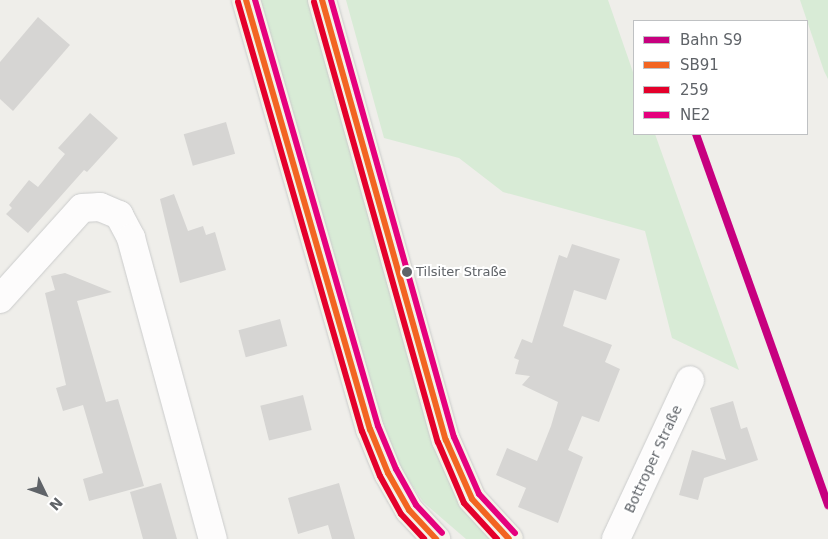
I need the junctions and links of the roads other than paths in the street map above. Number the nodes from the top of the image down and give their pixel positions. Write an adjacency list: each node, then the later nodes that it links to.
1 (246, 0): 6 (main road)
2 (322, 0): 7 (main road)
3 (0, 299): 5 (street)
4 (690, 380): 8 (street, Bottroper Straße)
5 (213, 539)
6 (436, 539)
7 (509, 539)
8 (616, 539)

